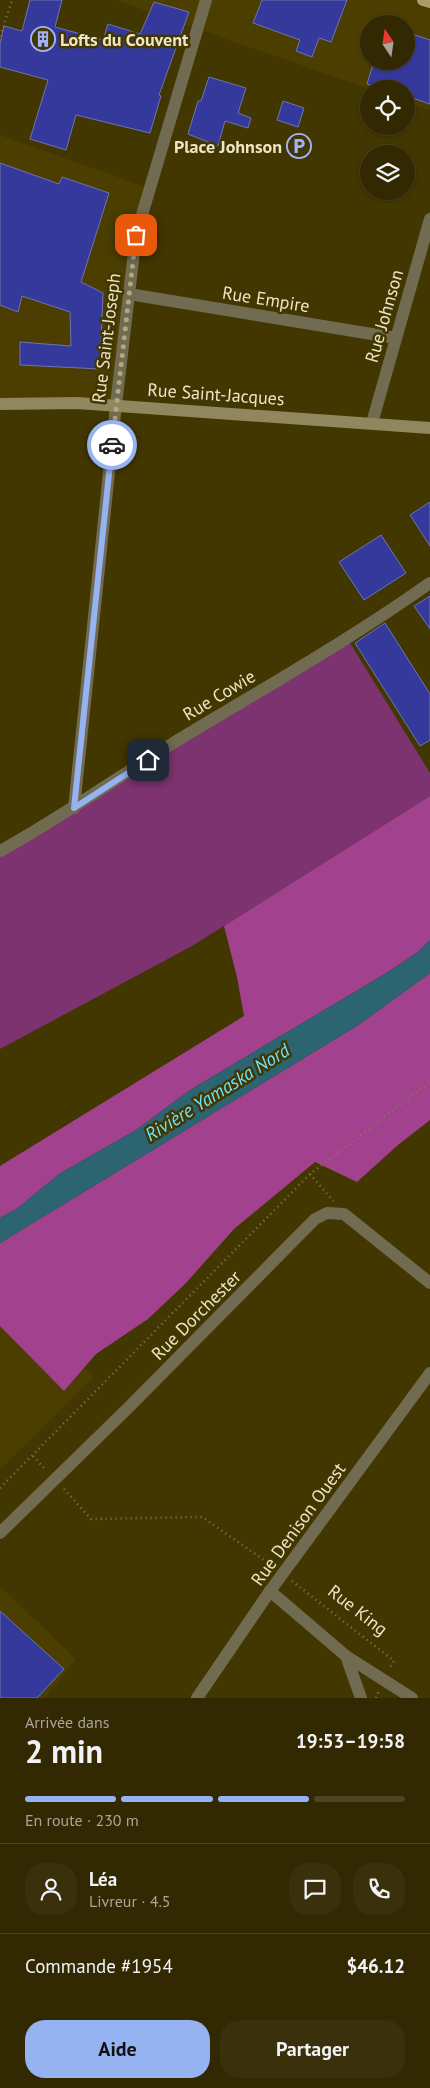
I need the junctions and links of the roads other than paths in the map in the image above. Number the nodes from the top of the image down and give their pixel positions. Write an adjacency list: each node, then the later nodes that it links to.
1 (206, 0): 6 (street, Rue Saint-Joseph)
2 (423, 0): 3 (main road)
3 (430, 2)
4 (430, 219): 5 (street, Rue Johnson)
5 (426, 252): 7 (street, Rue Johnson)
6 (129, 294): 7 (street, Rue Empire); 9 (street, Rue Saint-Joseph)
7 (396, 338): 10 (street, Rue Johnson)
8 (0, 404): 9 (main road, Rue Saint-Jacques)
9 (116, 405): 10 (main road, Rue Saint-Jacques); 13 (street, Rue Saint-Joseph)
10 (372, 423): 11 (main road, Rue Saint-Jacques)
11 (430, 428)
12 (430, 583): 13 (street, Rue Cowie)
13 (74, 808): 14 (street, Rue Cowie)
14 (0, 851)
15 (430, 1283): 17 (street, Rue Dorchester)
16 (430, 1372): 18 (street, Rue Denison Ouest)
17 (0, 1532)
18 (270, 1591): 19 (street); 20 (street, Rue Denison Ouest)
19 (346, 1656): 21 (street); 22 (street)
20 (197, 1698)
21 (361, 1698)
22 (412, 1698)

